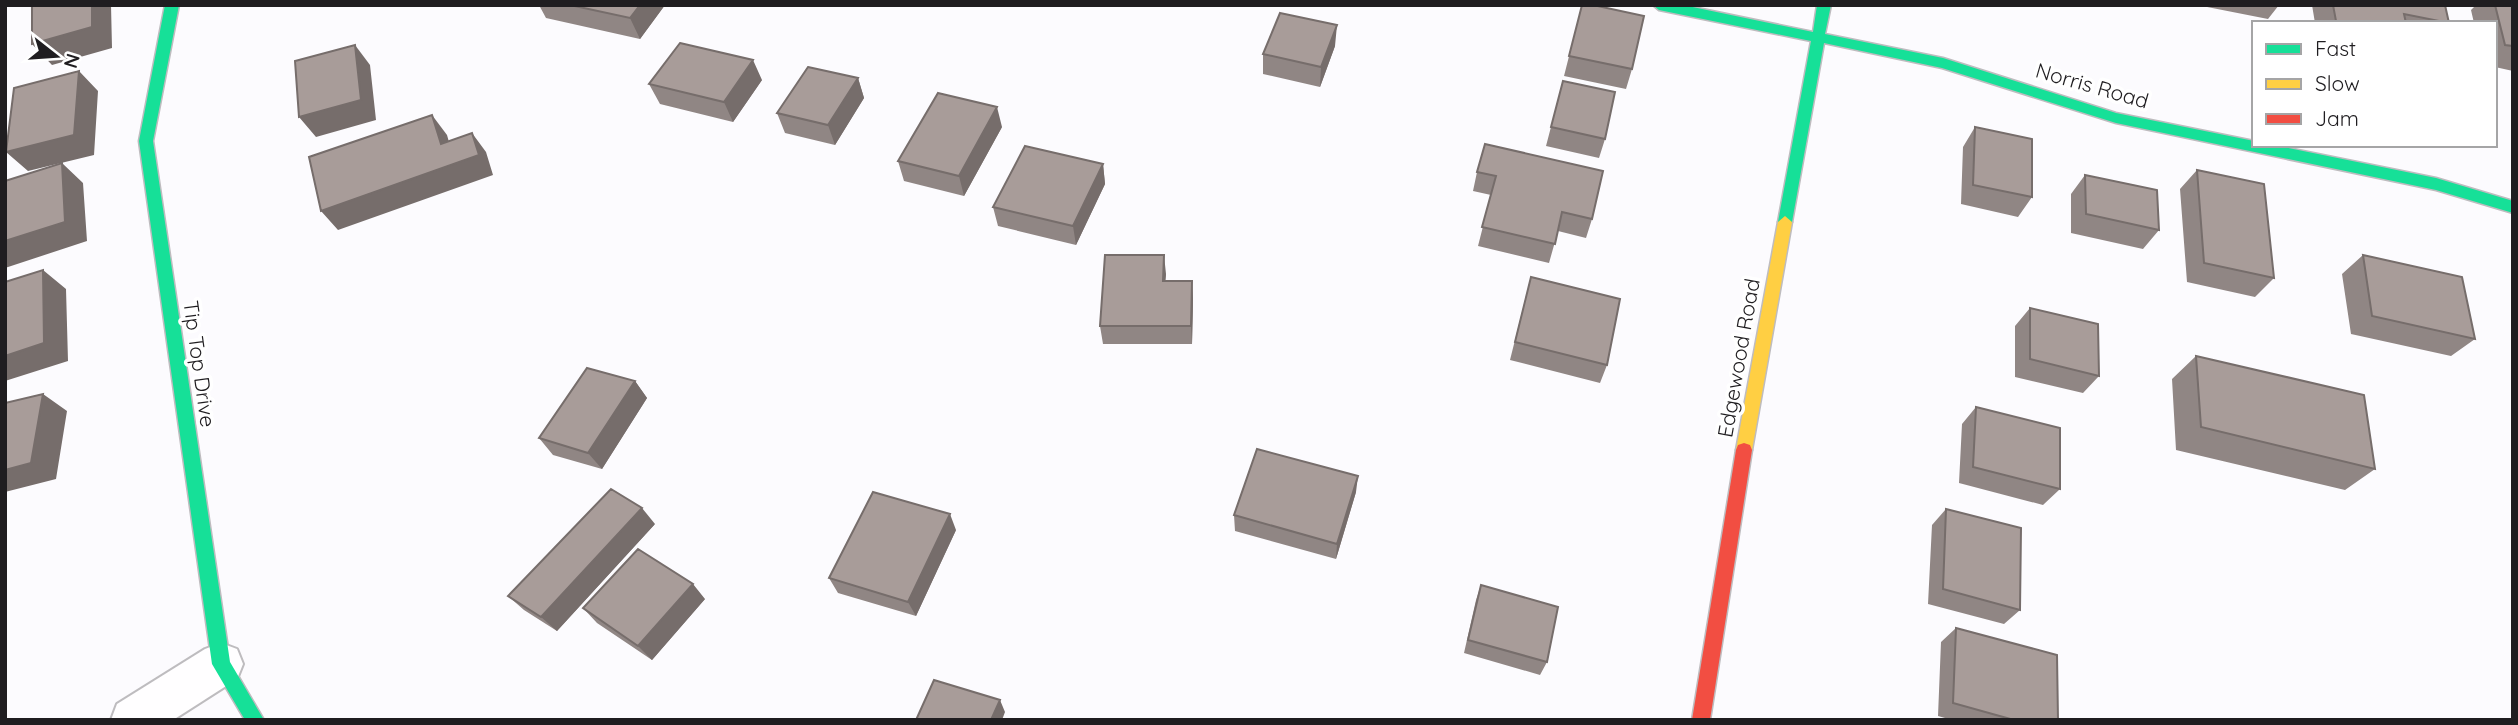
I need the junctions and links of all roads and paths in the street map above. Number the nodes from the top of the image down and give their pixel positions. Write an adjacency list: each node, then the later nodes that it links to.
1 (172, 5): 8 (street, Tip Top Drive)
2 (1659, 5): 4 (street, Norris Road)
3 (1824, 5): 4 (street, Edgewood Road)
4 (1819, 36): 5 (street, Norris Road); 11 (street, Edgewood Road)
5 (2252, 146)
6 (2257, 147): 7 (street, Norris Road)
7 (2513, 207)
8 (221, 664): 9 (street); 10 (street, Tip Top Drive)
9 (133, 720)
10 (255, 720)
11 (1701, 720)

